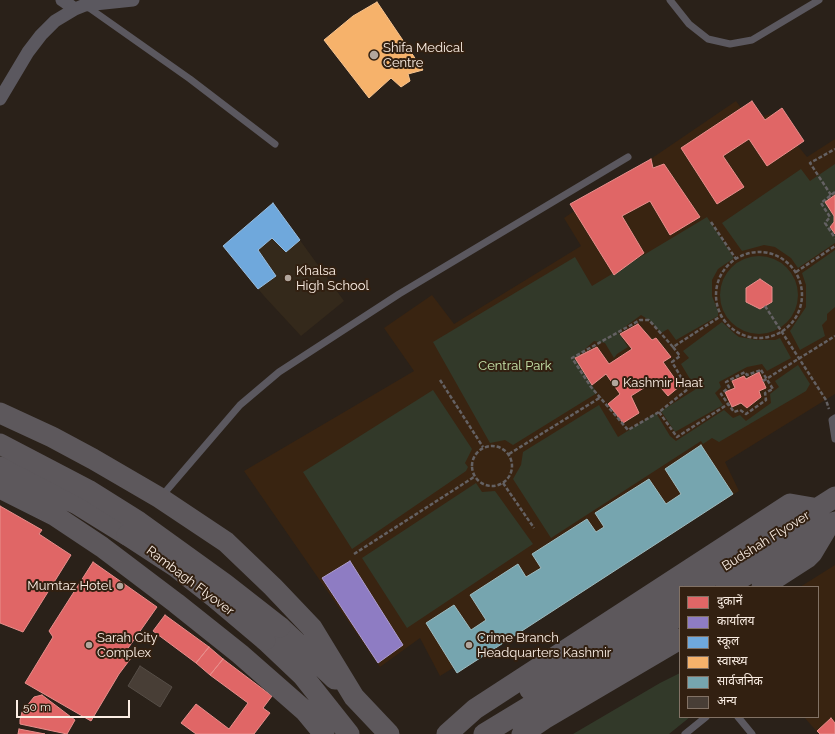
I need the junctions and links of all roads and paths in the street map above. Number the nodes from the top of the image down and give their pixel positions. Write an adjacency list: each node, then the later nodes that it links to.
1 (62, 0): 5 (street)
2 (133, 0): 5 (street)
3 (670, 0): 4 (lane)
4 (819, 0)
5 (80, 7): 6 (street); 7 (lane)
6 (0, 99)
7 (275, 144)
8 (835, 149): 11 (path)
9 (628, 157): 39 (lane)
10 (835, 192): 11 (path)
11 (831, 194): 13 (path)
12 (711, 222): 15 (path)
13 (835, 238)
14 (835, 246): 16 (path)
15 (736, 259): 16 (path); 18 (path)
16 (796, 272): 19 (path)
17 (766, 306): 19 (path)
18 (721, 316): 19 (path); 21 (path)
19 (782, 331): 22 (path)
20 (835, 336): 22 (path)
21 (673, 347): 26 (path); 28 (path)
22 (800, 358): 23 (path); 30 (path)
23 (767, 379): 25 (path); 27 (path); 27 (path)
24 (440, 380): 33 (path)
25 (763, 382)
26 (601, 397): 28 (path); 34 (path)
27 (728, 404): 28 (path)
28 (659, 412)
29 (0, 413): 39 (main road)
30 (833, 419): 31 (lane)
31 (835, 440)
32 (0, 444): 51 (main road, Rambagh Flyover, bridge)
33 (483, 447): 34 (path); 36 (path)
34 (509, 454): 37 (path)
35 (0, 467): 49 (main road, Rambagh Flyover, bridge)
36 (474, 476): 37 (path); 43 (path)
37 (503, 483): 41 (path)
38 (0, 488): 52 (main road)
39 (160, 498): 51 (main road)
40 (829, 513): 42 (main road, Budshah Flyover); 46 (main road); 58 (main road)
41 (534, 528)
42 (792, 536): 44 (main road, Budshah Flyover); 45 (main road, Budshah Flyover)
43 (354, 554)
44 (696, 586)
45 (727, 586)
46 (764, 586)
47 (679, 597): 59 (main road)
48 (679, 616): 60 (main road)
49 (245, 623): 52 (main road, bridge); 56 (main road, Rambagh Flyover, bridge)
50 (679, 640): 61 (main road)
51 (354, 697): 57 (main road)
52 (305, 711): 55 (main road)
53 (705, 718): 62 (lane)
54 (739, 718): 63 (lane)
55 (324, 734)
56 (349, 734)
57 (389, 734)
58 (447, 734)
59 (465, 734)
60 (484, 734)
61 (522, 734)
62 (685, 734)
63 (752, 734)

